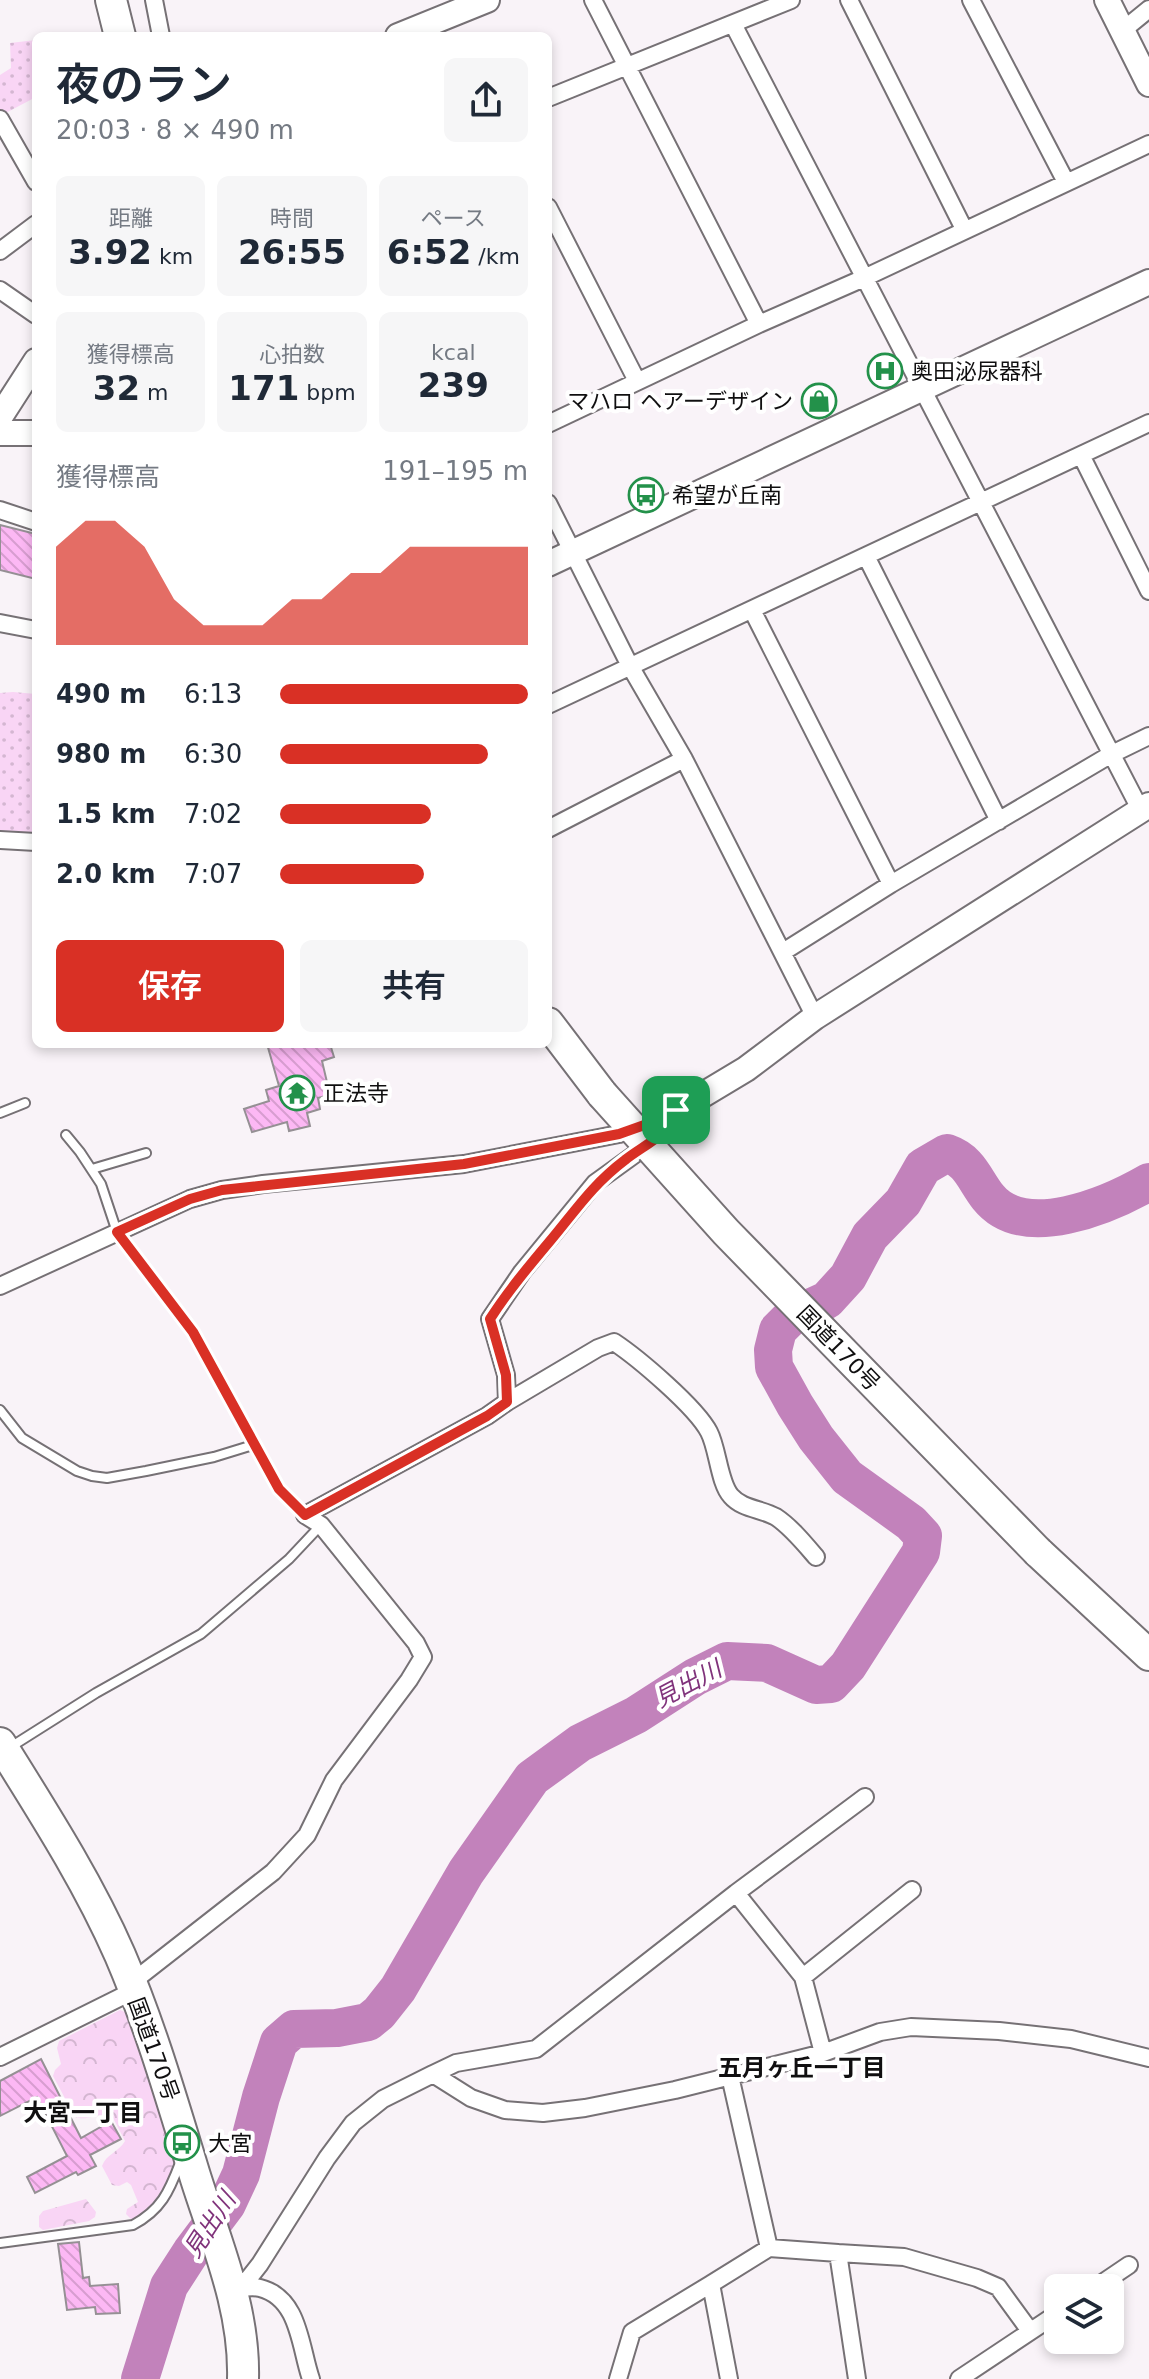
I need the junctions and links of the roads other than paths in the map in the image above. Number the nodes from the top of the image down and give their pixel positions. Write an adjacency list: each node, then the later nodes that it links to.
1 (111, 0): 12 (highway)
2 (154, 0): 13 (street)
3 (593, 0): 15 (street)
4 (791, 0): 10 (street)
5 (849, 0): 24 (street)
6 (971, 0): 21 (street)
7 (1107, 0): 11 (street)
8 (475, 2): 14 (street)
9 (1149, 9): 11 (street)
10 (733, 24): 15 (street); 26 (street)
11 (1122, 31): 16 (street)
12 (119, 32)
13 (160, 32)
14 (407, 32)
15 (626, 65): 17 (street); 30 (street)
16 (1149, 84)
17 (552, 96)
18 (0, 119): 20 (street)
19 (1149, 144): 21 (street)
20 (32, 175)
21 (1066, 182): 24 (street)
22 (552, 215): 32 (street)
23 (32, 227): 25 (street)
24 (964, 229): 26 (street)
25 (0, 251)
26 (864, 278): 30 (street); 33 (street)
27 (1149, 282): 33 (street)
28 (0, 290): 29 (street)
29 (32, 312)
30 (759, 324): 32 (street)
31 (32, 367): 34 (street)
32 (637, 381): 35 (street)
33 (922, 390): 40 (street); 44 (street)
34 (0, 417)
35 (552, 422)
36 (1149, 423): 39 (street)
37 (0, 433): 38 (street)
38 (32, 433)
39 (1081, 455): 40 (street); 47 (street)
40 (980, 503): 45 (street); 54 (street)
41 (0, 510): 43 (street)
42 (552, 511): 44 (street)
43 (32, 521)
44 (573, 553): 46 (street); 51 (street)
45 (866, 556): 48 (street); 57 (street)
46 (552, 562)
47 (1149, 591)
48 (752, 610): 51 (street); 61 (street)
49 (0, 623): 50 (street)
50 (32, 629)
51 (630, 666): 52 (street); 55 (street)
52 (552, 703)
53 (1149, 736): 54 (street)
54 (1110, 755): 56 (street); 57 (street)
55 (684, 759): 58 (street); 62 (street)
56 (1144, 807): 63 (street)
57 (999, 821): 61 (street)
58 (552, 827)
59 (0, 840): 60 (street)
60 (32, 842)
61 (891, 884): 62 (street)
62 (783, 952): 63 (street)
63 (815, 1017): 65 (street)
64 (552, 1028): 80 (highway, 国道170号, bridge)
65 (701, 1096): 67 (street)
66 (25, 1103): 68 (lane)
67 (676, 1110): 72 (street); 74 (street)
68 (0, 1113)
69 (66, 1135): 71 (lane)
70 (146, 1153): 71 (lane)
71 (92, 1169): 72 (lane)
72 (117, 1232): 73 (street); 76 (lane)
73 (0, 1286)
74 (507, 1402): 77 (street); 79 (street)
75 (0, 1410): 76 (lane)
76 (253, 1445): 77 (lane)
77 (305, 1515): 78 (street)
78 (321, 1525): 81 (lane); 86 (street)
79 (816, 1557)
80 (1149, 1655)
81 (1, 1746): 86 (highway, 国道170号)
82 (865, 1797): 84 (street)
83 (912, 1890): 85 (street)
84 (736, 1893): 85 (street); 90 (street)
85 (803, 1977): 87 (street)
86 (132, 1987): 88 (street); 92 (highway, 国道170号)
87 (823, 2053): 89 (street); 91 (street)
88 (0, 2057)
89 (1149, 2058)
90 (433, 2074): 91 (street); 98 (street)
91 (730, 2076): 94 (street)
92 (186, 2143): 93 (lane); 98 (highway, 国道170号)
93 (0, 2243)
94 (769, 2248): 95 (street); 99 (street)
95 (838, 2253): 101 (street); 106 (street)
96 (1129, 2265): 97 (street)
97 (1116, 2274)
98 (230, 2281): 102 (highway, 国道170号); 103 (street)
99 (711, 2284): 104 (street); 105 (street)
100 (1044, 2322): 101 (street)
101 (1030, 2331): 107 (street)
102 (243, 2379)
103 (311, 2379)
104 (618, 2379)
105 (729, 2379)
106 (857, 2379)
107 (959, 2379)

